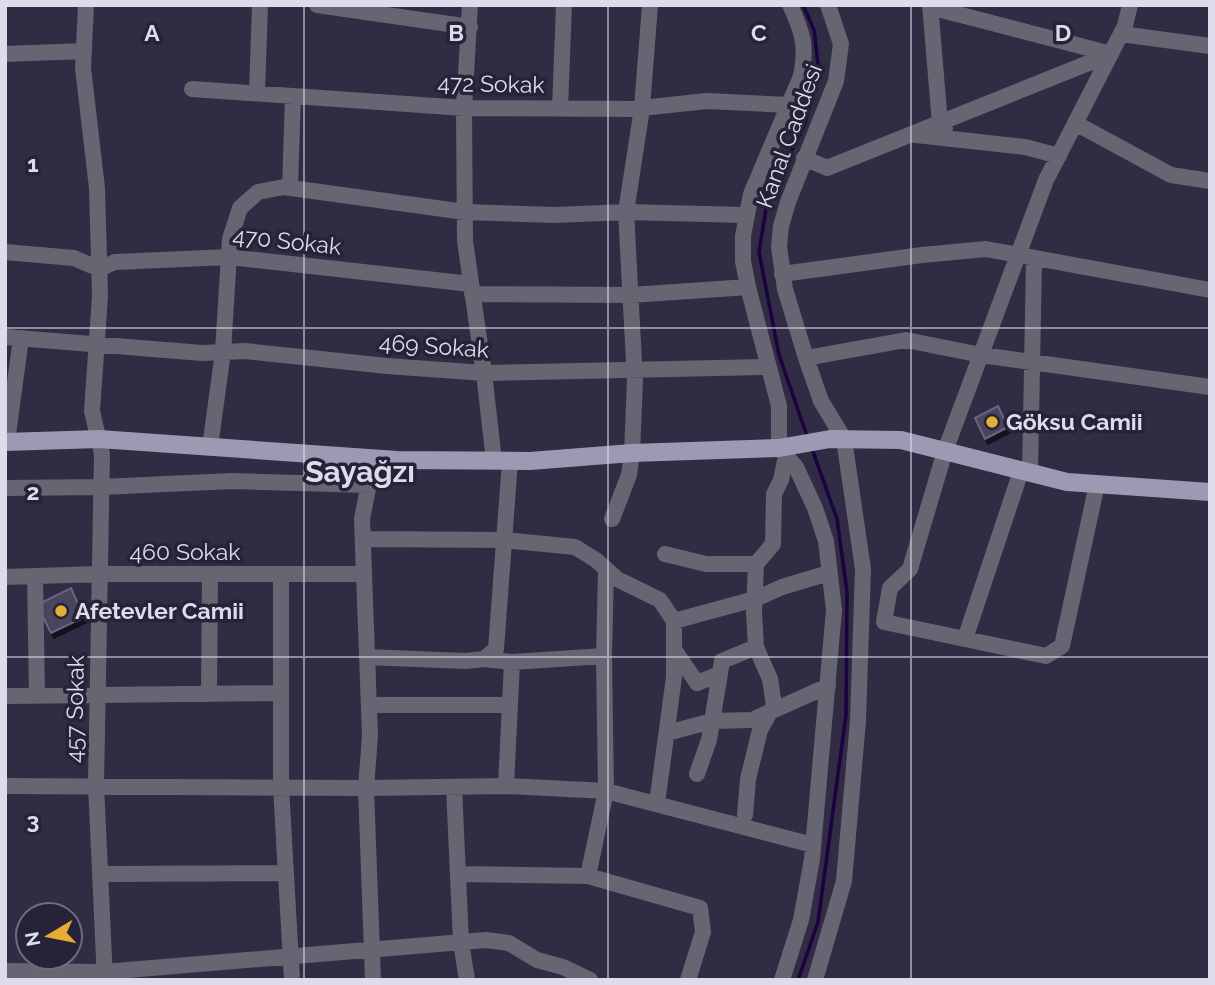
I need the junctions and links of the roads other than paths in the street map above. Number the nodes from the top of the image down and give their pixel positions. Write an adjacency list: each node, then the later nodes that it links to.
1 (86, 5): 14 (street, 457 Sokak)
2 (260, 5): 18 (street)
3 (317, 5): 11 (street)
4 (470, 5): 11 (street)
5 (564, 5): 22 (street)
6 (650, 5): 23 (street)
7 (790, 5): 20 (street)
8 (828, 5): 29 (street, Kanal Caddesi)
9 (1130, 5): 12 (street)
10 (930, 6): 16 (street); 24 (street)
11 (470, 27): 21 (street)
12 (1121, 34): 13 (street); 16 (street)
13 (1210, 46)
14 (84, 51): 15 (street); 39 (street, 457 Sokak)
15 (5, 54)
16 (1111, 54): 24 (street); 25 (street)
17 (192, 89): 18 (street, 472 Sokak)
18 (257, 93): 19 (street, 472 Sokak)
19 (293, 96): 21 (street, 472 Sokak); 31 (street)
20 (788, 105): 23 (street, 472 Sokak); 34 (street)
21 (464, 108): 22 (street, 472 Sokak); 32 (street)
22 (560, 108): 23 (street, 472 Sokak)
23 (642, 108): 33 (street)
24 (940, 122): 26 (street); 27 (street)
25 (1076, 123): 28 (street); 30 (street)
26 (912, 134): 27 (street); 29 (street)
27 (953, 139): 28 (street)
28 (1059, 156): 37 (street)
29 (804, 158): 40 (street, Kanal Caddesi)
30 (1210, 181)
31 (290, 188): 32 (street); 36 (street)
32 (465, 212): 33 (street); 42 (street)
33 (626, 212): 34 (street); 44 (street)
34 (745, 215): 41 (street)
35 (5, 252): 39 (street)
36 (229, 257): 39 (street, 470 Sokak); 42 (street, 470 Sokak); 47 (street)
37 (1018, 257): 38 (street); 40 (street); 48 (street)
38 (1034, 260): 43 (street); 50 (street)
39 (99, 269): 46 (street, 457 Sokak)
40 (782, 275): 49 (street, Kanal Caddesi)
41 (748, 287): 44 (street, 470 Sokak); 51 (street)
42 (471, 289): 44 (street, 470 Sokak); 53 (street)
43 (1210, 290)
44 (631, 295): 52 (street)
45 (13, 337): 46 (street, 469 Sokak); 57 (street)
46 (97, 344): 47 (street, 469 Sokak); 55 (street, 457 Sokak)
47 (223, 352): 53 (street, 469 Sokak); 58 (street)
48 (981, 355): 49 (street); 50 (street); 60 (street)
49 (806, 358): 56 (street, Kanal Caddesi)
50 (1032, 363): 54 (street); 64 (street)
51 (769, 367): 52 (street, 469 Sokak); 59 (street)
52 (635, 371): 53 (street, 469 Sokak); 61 (street)
53 (484, 373): 63 (street)
54 (1210, 387)
55 (99, 439): 57 (main road); 58 (main road); 67 (street, 457 Sokak)
56 (837, 439): 59 (main road); 60 (main road); 131 (street)
57 (6, 442)
58 (210, 447): 62 (main road)
59 (785, 450): 61 (main road); 74 (street); 76 (street)
60 (945, 451): 64 (main road); 85 (street)
61 (632, 453): 63 (main road); 70 (street)
62 (374, 458): 63 (main road); 66 (street)
63 (502, 461): 72 (street)
64 (1026, 472): 65 (main road); 85 (street)
65 (1097, 484): 69 (main road); 85 (street)
66 (369, 485): 67 (street); 71 (street)
67 (101, 487): 68 (street); 77 (street, 457 Sokak)
68 (5, 488)
69 (1210, 492)
70 (612, 519)
71 (363, 539): 72 (street); 78 (street)
72 (504, 540): 75 (street); 90 (street)
73 (666, 554): 74 (street)
74 (756, 564): 83 (street)
75 (607, 570): 84 (street); 88 (street)
76 (829, 573): 83 (street); 93 (street)
77 (100, 574): 79 (street, 460 Sokak); 81 (street, 460 Sokak); 98 (street, 457 Sokak)
78 (364, 574): 80 (street, 460 Sokak); 89 (street)
79 (210, 575): 80 (street, 460 Sokak); 95 (street)
80 (281, 575): 94 (street)
81 (35, 576): 82 (street, 460 Sokak); 97 (street)
82 (5, 577)
83 (755, 599): 84 (street); 86 (street)
84 (674, 621): 87 (street)
85 (965, 639)
86 (756, 646): 92 (street); 101 (street)
87 (675, 651): 92 (street); 103 (street)
88 (604, 656): 91 (street); 111 (street)
89 (367, 657): 90 (street); 99 (street)
90 (484, 659): 91 (street)
91 (512, 662): 100 (street)
92 (720, 674): 102 (street)
93 (828, 686): 101 (street); 114 (street)
94 (281, 693): 95 (street); 108 (street)
95 (209, 694): 98 (street)
96 (5, 696): 97 (street)
97 (37, 696): 98 (street)
98 (98, 696): 105 (street, 457 Sokak)
99 (369, 705): 100 (street); 110 (street)
100 (509, 705): 107 (street)
101 (769, 713): 102 (street); 113 (street)
102 (712, 721): 103 (street); 104 (street)
103 (667, 733): 112 (street)
104 (696, 774)
105 (96, 785): 106 (street); 108 (street); 116 (street, 457 Sokak)
106 (5, 786)
107 (506, 786): 109 (street); 111 (street)
108 (281, 787): 110 (street); 115 (street)
109 (454, 787): 110 (street); 117 (street)
110 (366, 788): 120 (street)
111 (606, 791): 114 (street); 118 (street)
112 (658, 796)
113 (745, 815)
114 (813, 845): 130 (street)
115 (285, 873): 116 (street); 121 (street)
116 (100, 874): 124 (street, 457 Sokak)
117 (458, 874): 118 (street); 119 (street)
118 (588, 876): 129 (street)
119 (461, 942): 120 (street); 127 (street); 128 (street)
120 (372, 950): 121 (street); 126 (street)
121 (290, 957): 123 (street); 125 (street)
122 (5, 971): 124 (street)
123 (195, 972): 124 (street)
124 (105, 976)
125 (292, 980)
126 (373, 980)
127 (467, 980)
128 (590, 980)
129 (688, 980)
130 (782, 980)
131 (815, 980)

